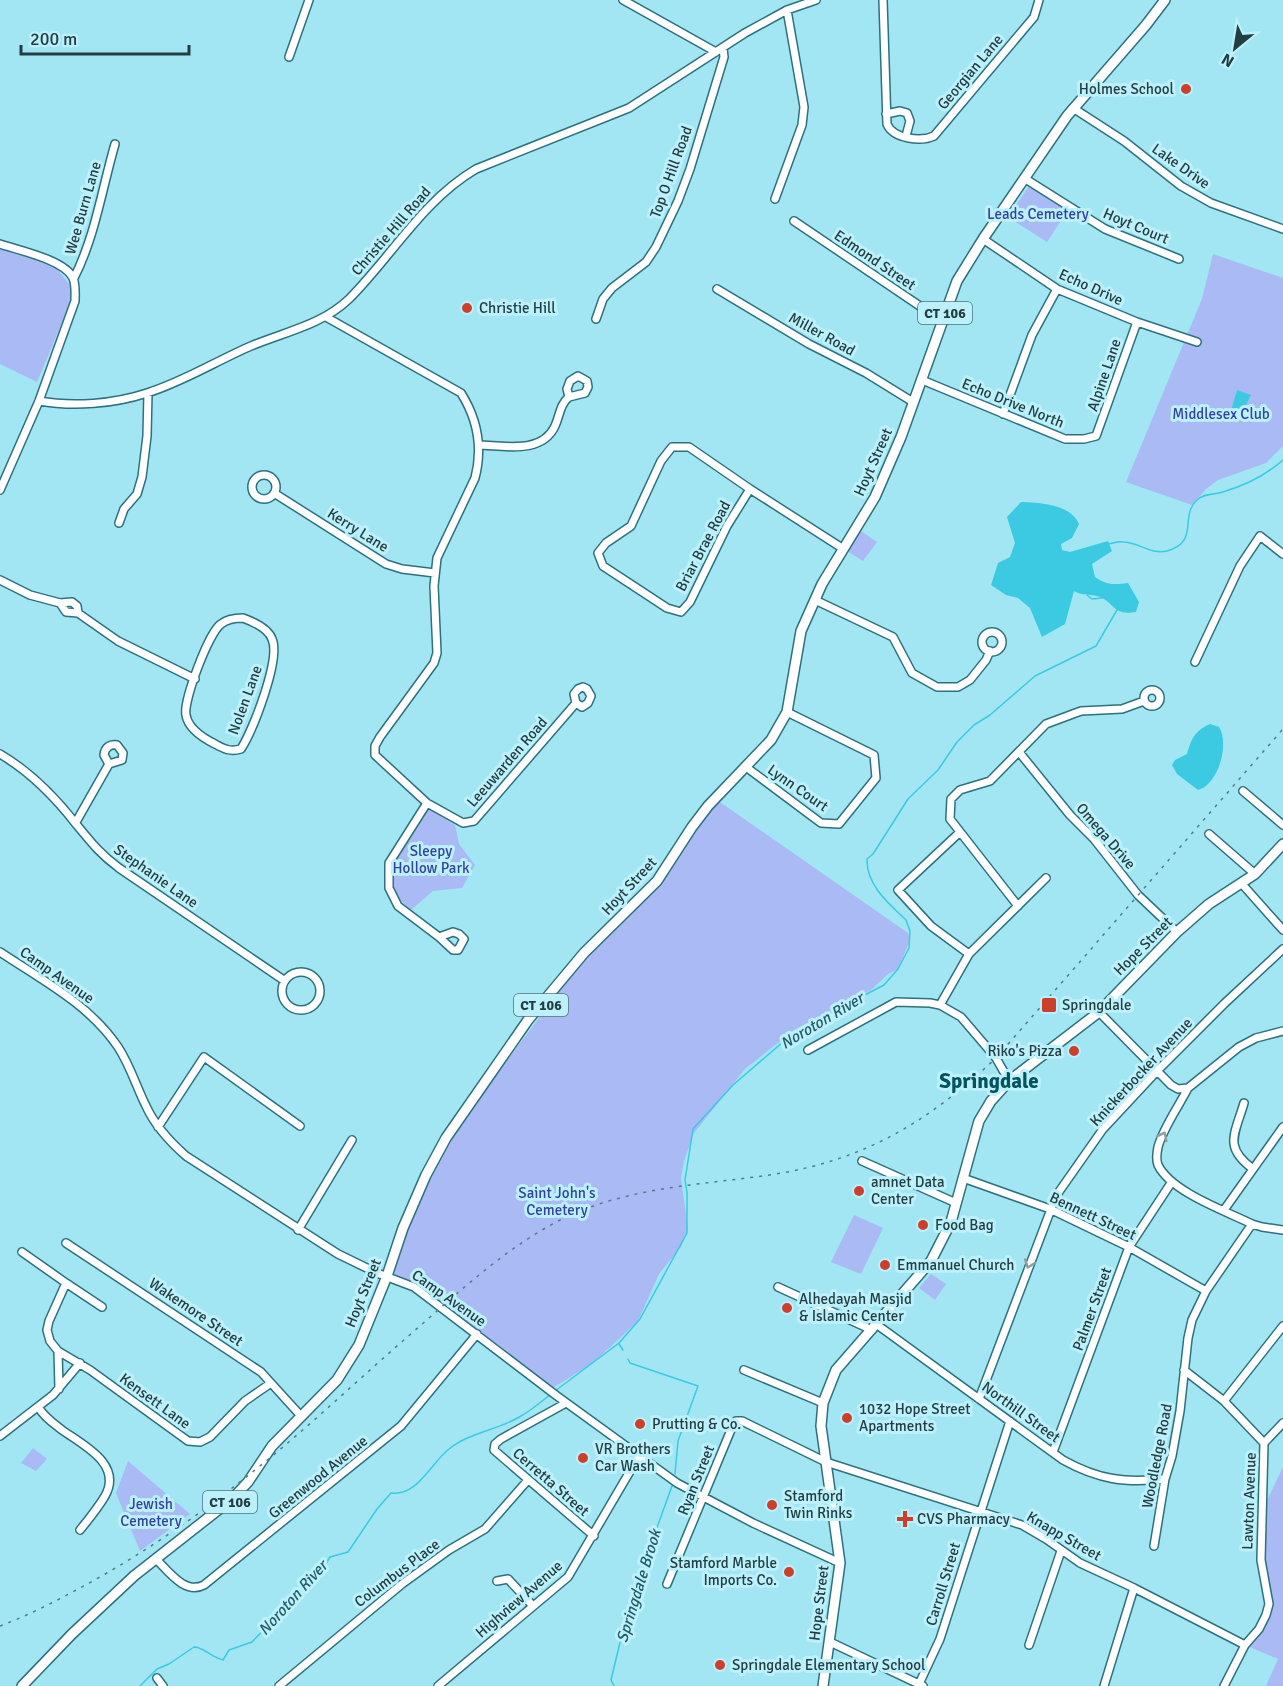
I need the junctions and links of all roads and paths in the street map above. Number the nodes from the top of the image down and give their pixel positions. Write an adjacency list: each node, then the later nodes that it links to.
1 (309, 0): 10 (street)
2 (623, 0): 9 (street)
3 (816, 0): 7 (street, Christie Hill Road)
4 (883, 0): 12 (street)
5 (1039, 0): 13 (street, Georgian Lane)
6 (1165, 0): 11 (main road, Hoyt Street / CT 106)
7 (787, 10): 8 (street, Christie Hill Road); 16 (street)
8 (723, 48): 9 (street, Christie Hill Road); 26 (street, Top O Hill Road)
9 (716, 52): 25 (street, Christie Hill Road)
10 (289, 57)
11 (1073, 108): 15 (main road, Hoyt Street / CT 106); 18 (street, Lake Drive)
12 (886, 114): 13 (street); 13 (street)
13 (906, 136)
14 (115, 144): 22 (street, Wee Burn Lane)
15 (1024, 178): 19 (main road, Hoyt Street / CT 106); 21 (street, Hoyt Court)
16 (775, 199)
17 (794, 221): 27 (street, Edmond Street)
18 (1283, 229)
19 (983, 239): 24 (street, Echo Drive); 27 (main road, Hoyt Street / CT 106)
20 (0, 244): 22 (street)
21 (1179, 259)
22 (74, 278): 33 (street)
23 (717, 289): 34 (street, Miller Road)
24 (1057, 289): 28 (street, Echo Drive); 35 (street)
25 (327, 317): 31 (street, Christie Hill Road); 37 (street, Leeuwarden Road)
26 (596, 319)
27 (942, 321): 30 (main road, Hoyt Street / CT 106)
28 (1137, 322): 29 (street, Echo Drive); 36 (street, Alpine Lane)
29 (1197, 342)
30 (922, 380): 34 (main road, Hoyt Street / CT 106); 35 (street, Echo Drive North)
31 (148, 393): 33 (street, Christie Hill Road); 41 (street)
32 (569, 396): 37 (street)
33 (39, 400): 39 (street)
34 (914, 402): 42 (main road, Hoyt Street / CT 106)
35 (1003, 414): 36 (street, Echo Drive North)
36 (1096, 436)
37 (479, 445): 44 (street, Leeuwarden Road)
38 (750, 489): 38 (street, Briar Brae Road); 42 (street, Briar Brae Road)
39 (0, 490)
40 (274, 493): 44 (street, Kerry Lane)
41 (119, 524)
42 (842, 548): 46 (main road, Hoyt Street / CT 106)
43 (1283, 554): 50 (street)
44 (435, 573): 60 (street, Leeuwarden Road)
45 (0, 580): 47 (street)
46 (815, 600): 49 (street); 54 (main road, Hoyt Street / CT 106)
47 (60, 603): 48 (street); 48 (street)
48 (78, 613): 51 (street)
49 (990, 651)
50 (1195, 662)
51 (195, 679): 51 (street, Nolen Lane)
52 (1144, 701): 55 (street)
53 (576, 703): 60 (street, Leeuwarden Road)
54 (787, 712): 58 (main road, Hoyt Street / CT 106); 58 (street, Lynn Court)
55 (1019, 752): 63 (street); 71 (street, Omega Drive)
56 (0, 754): 61 (street, Stephanie Lane)
57 (109, 764): 61 (street)
58 (746, 767): 102 (main road, Hoyt Street / CT 106)
59 (1244, 792): 62 (street)
60 (427, 803): 72 (street)
61 (76, 822): 76 (street, Stephanie Lane)
62 (1283, 825)
63 (959, 833): 69 (street); 75 (street)
64 (1209, 834): 66 (street)
65 (1283, 844): 66 (main road, Hope Street)
66 (1255, 874): 68 (main road, Hope Street)
67 (1046, 879): 69 (street)
68 (1242, 884): 70 (street); 71 (main road, Hope Street)
69 (1018, 906): 75 (street)
70 (1283, 930)
71 (1177, 932): 78 (main road, Hope Street)
72 (439, 937)
73 (1283, 949): 81 (street, Knickerbocker Avenue)
74 (0, 952): 86 (street, Camp Avenue)
75 (969, 954): 77 (street)
76 (285, 981): 76 (street)
77 (940, 1005): 80 (street); 82 (street)
78 (1099, 1011): 81 (street); 82 (main road, Hope Street)
79 (1283, 1031): 83 (street)
80 (807, 1050)
81 (1157, 1071): 83 (street); 94 (street, Knickerbocker Avenue)
82 (1009, 1081): 91 (main road, Hope Street)
83 (1188, 1088): 92 (street, one-way to 83)
84 (1244, 1103): 90 (street)
85 (300, 1126): 86 (street)
86 (158, 1127): 97 (street, Camp Avenue)
87 (1283, 1127): 90 (street)
88 (352, 1140): 97 (street)
89 (862, 1161): 93 (street)
90 (1253, 1168): 95 (street)
91 (963, 1178): 93 (main road, Hope Street); 94 (street, Bennett Street)
92 (1171, 1182): 95 (street); 100 (street, Palmer Street)
93 (956, 1203): 108 (main road, Hope Street)
94 (1050, 1209): 100 (street, Bennett Street); 116 (street, Knickerbocker Avenue, one-way to 116)
95 (1224, 1210): 96 (street)
96 (1252, 1224): 98 (street); 105 (street)
97 (298, 1230): 102 (street, Camp Avenue)
98 (1283, 1230)
99 (66, 1243): 114 (street, Wakemore Street)
100 (1129, 1247): 105 (street, Bennett Street); 127 (street, Palmer Street)
101 (22, 1252): 103 (street)
102 (387, 1276): 109 (street, Camp Avenue); 121 (main road, Hoyt Street / CT 106)
103 (66, 1283): 106 (street); 110 (street)
104 (778, 1287): 108 (street, Northill Street)
105 (1206, 1291): 113 (street)
106 (102, 1307)
107 (1283, 1326): 117 (street)
108 (874, 1327): 116 (street, Northill Street); 119 (main road, Hope Street)
109 (477, 1334): 118 (street, Camp Avenue); 138 (street, Greenwood Avenue)
110 (58, 1351): 111 (street, Kensett Lane); 115 (street)
111 (80, 1363): 114 (street, Kensett Lane); 115 (street)
112 (744, 1370): 119 (street)
113 (1184, 1370): 117 (street, Lawton Avenue); 130 (street, Woodledge Road)
114 (271, 1383): 121 (street, Wakemore Street)
115 (59, 1389): 120 (street)
116 (979, 1400): 123 (street, Northill Street)
117 (1224, 1401): 126 (street, Lawton Avenue)
118 (566, 1403): 128 (street, Camp Avenue); 131 (street, Cerretta Street)
119 (822, 1403): 129 (main road, Hope Street)
120 (39, 1408): 125 (street); 134 (street)
121 (301, 1416): 138 (main road, Hoyt Street / CT 106)
122 (736, 1421): 129 (street, Knapp Street); 132 (street, Ryan Street)
123 (1010, 1421): 127 (street, Northill Street); 133 (street, Carroll Street)
124 (1283, 1423): 126 (street)
125 (0, 1436)
126 (1264, 1443): 146 (street, Lawton Avenue)
127 (1053, 1452): 130 (street, Northill Street)
128 (639, 1456): 132 (street, Camp Avenue); 135 (street, Highview Avenue)
129 (826, 1461): 133 (street, Knapp Street); 139 (main road, Hope Street)
130 (1165, 1479): 136 (street, Woodledge Road)
131 (528, 1480): 135 (street, Cerretta Street); 151 (street, Columbus Place)
132 (703, 1498): 139 (street, Camp Avenue); 141 (street, Ryan Street)
133 (980, 1512): 137 (street, Knapp Street); 148 (street, Carroll Street)
134 (80, 1530)
135 (594, 1536): 143 (street, Highview Avenue)
136 (1154, 1546)
137 (1061, 1551): 142 (street, Knapp Street); 145 (street)
138 (156, 1559): 149 (main road, Hoyt Street / CT 106)
139 (840, 1563): 144 (main road, Hope Street)
140 (496, 1581): 143 (street)
141 (667, 1584)
142 (1134, 1588): 146 (street, Knapp Street); 154 (street)
143 (533, 1606): 152 (street, Highview Avenue)
144 (830, 1642): 148 (street); 153 (main road, Hope Street)
145 (1029, 1645)
146 (1245, 1645): 155 (street, Lawton Avenue)
147 (157, 1678): 150 (street)
148 (921, 1685)
149 (22, 1686)
150 (163, 1686)
151 (279, 1686)
152 (438, 1686)
153 (824, 1686)
154 (1104, 1686)
155 (1224, 1686)

